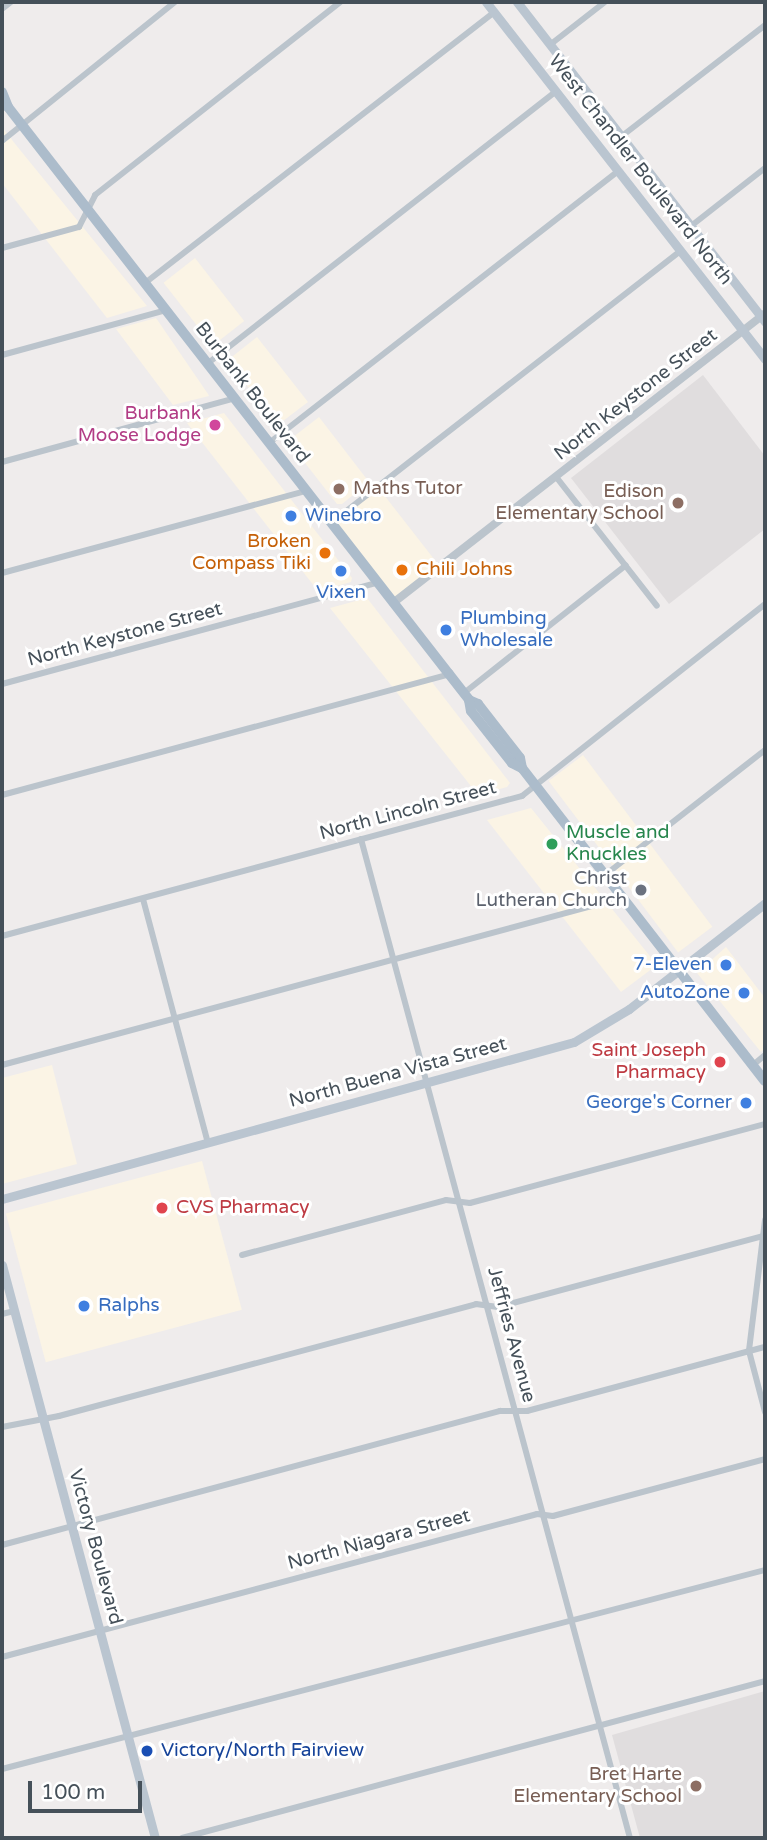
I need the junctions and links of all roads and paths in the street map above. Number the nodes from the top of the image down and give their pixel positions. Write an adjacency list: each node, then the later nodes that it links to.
1 (11, 2): 7 (street)
2 (175, 2): 14 (street)
3 (340, 2): 19 (street)
4 (486, 2): 8 (main road, West Chandler Boulevard North)
5 (517, 2): 10 (main road)
6 (605, 2): 10 (street)
7 (2, 9)
8 (494, 12): 12 (main road, West Chandler Boulevard North); 23 (street)
9 (765, 25): 15 (street)
10 (551, 44): 15 (main road)
11 (2, 92): 13 (main road, Burbank Boulevard)
12 (557, 92): 18 (main road, West Chandler Boulevard North); 29 (street)
13 (5, 106): 14 (main road, Burbank Boulevard)
14 (22, 125): 16 (street); 19 (main road, Burbank Boulevard)
15 (622, 136): 20 (main road)
16 (2, 141)
17 (765, 168): 20 (street)
18 (618, 171): 22 (main road, West Chandler Boulevard North); 31 (street)
19 (88, 210): 21 (street); 23 (main road, Burbank Boulevard)
20 (691, 226): 25 (main road)
21 (2, 248)
22 (681, 251): 26 (main road, West Chandler Boulevard North); 35 (street)
23 (145, 283): 24 (main road, Burbank Boulevard)
24 (166, 310): 27 (street); 29 (main road, Burbank Boulevard)
25 (764, 317): 26 (street, North Keystone Street)
26 (743, 330): 28 (main road, West Chandler Boulevard North); 33 (street, North Keystone Street)
27 (2, 355)
28 (765, 359)
29 (207, 364): 30 (main road, Burbank Boulevard)
30 (233, 399): 31 (main road, Burbank Boulevard); 32 (street)
31 (269, 444): 34 (main road, Burbank Boulevard)
32 (2, 462)
33 (557, 478): 36 (street); 39 (street, North Keystone Street)
34 (306, 491): 35 (main road, Burbank Boulevard); 37 (street)
35 (331, 523): 38 (main road, Burbank Boulevard)
36 (626, 565): 41 (street); 44 (street)
37 (2, 573)
38 (377, 583): 39 (main road, Burbank Boulevard); 43 (street, North Keystone Street)
39 (393, 603): 42 (main road, Burbank Boulevard)
40 (765, 604): 46 (street, North Lincoln Street)
41 (657, 606)
42 (449, 674): 44 (main road, Burbank Boulevard); 47 (street)
43 (2, 684)
44 (466, 697): 46 (main road, Burbank Boulevard)
45 (765, 750): 49 (street)
46 (535, 784): 48 (street, North Lincoln Street); 49 (main road, Burbank Boulevard)
47 (2, 795)
48 (361, 839): 51 (street, North Lincoln Street); 54 (street, Jeffries Avenue)
49 (605, 876): 50 (main road, Burbank Boulevard)
50 (622, 898): 54 (street); 55 (main road, Burbank Boulevard)
51 (143, 899): 53 (street, North Lincoln Street); 56 (street)
52 (765, 903): 55 (main road, North Buena Vista Street)
53 (2, 936)
54 (394, 960): 56 (street); 61 (street, Jeffries Avenue)
55 (679, 970): 59 (main road, Burbank Boulevard); 61 (main road, North Buena Vista Street)
56 (174, 1019): 58 (street); 63 (street)
57 (765, 1055): 59 (street)
58 (2, 1065)
59 (753, 1065): 60 (main road, Burbank Boulevard)
60 (765, 1081)
61 (427, 1084): 63 (main road, North Buena Vista Street); 65 (street, Jeffries Avenue)
62 (765, 1124): 65 (street)
63 (208, 1143): 64 (main road, North Buena Vista Street)
64 (2, 1199)
65 (458, 1201): 68 (street); 70 (street, Jeffries Avenue)
66 (765, 1220): 67 (street)
67 (763, 1236): 70 (street); 74 (street)
68 (242, 1255)
69 (2, 1265): 71 (main road, Victory Boulevard)
70 (487, 1305): 75 (street, Jeffries Avenue); 77 (street)
71 (14, 1311): 72 (street); 77 (main road, Victory Boulevard)
72 (2, 1314)
73 (765, 1347): 74 (street)
74 (749, 1352): 75 (street); 76 (street)
75 (515, 1411): 80 (street, Jeffries Avenue); 81 (street)
76 (765, 1412)
77 (42, 1418): 78 (street); 81 (main road, Victory Boulevard)
78 (2, 1427)
79 (765, 1458): 80 (street, North Niagara Street)
80 (543, 1515): 84 (street, Jeffries Avenue); 85 (street, North Niagara Street)
81 (72, 1526): 82 (street); 85 (main road, Victory Boulevard)
82 (2, 1545)
83 (765, 1570): 84 (street)
84 (571, 1620): 88 (street, Jeffries Avenue); 89 (street)
85 (99, 1631): 86 (street, North Niagara Street); 89 (main road, Victory Boulevard)
86 (2, 1657)
87 (765, 1681): 88 (street)
88 (600, 1726): 92 (street); 93 (street, Jeffries Avenue)
89 (127, 1737): 90 (street); 91 (main road, Victory Boulevard)
90 (2, 1769)
91 (155, 1838)
92 (181, 1838)
93 (628, 1838)

